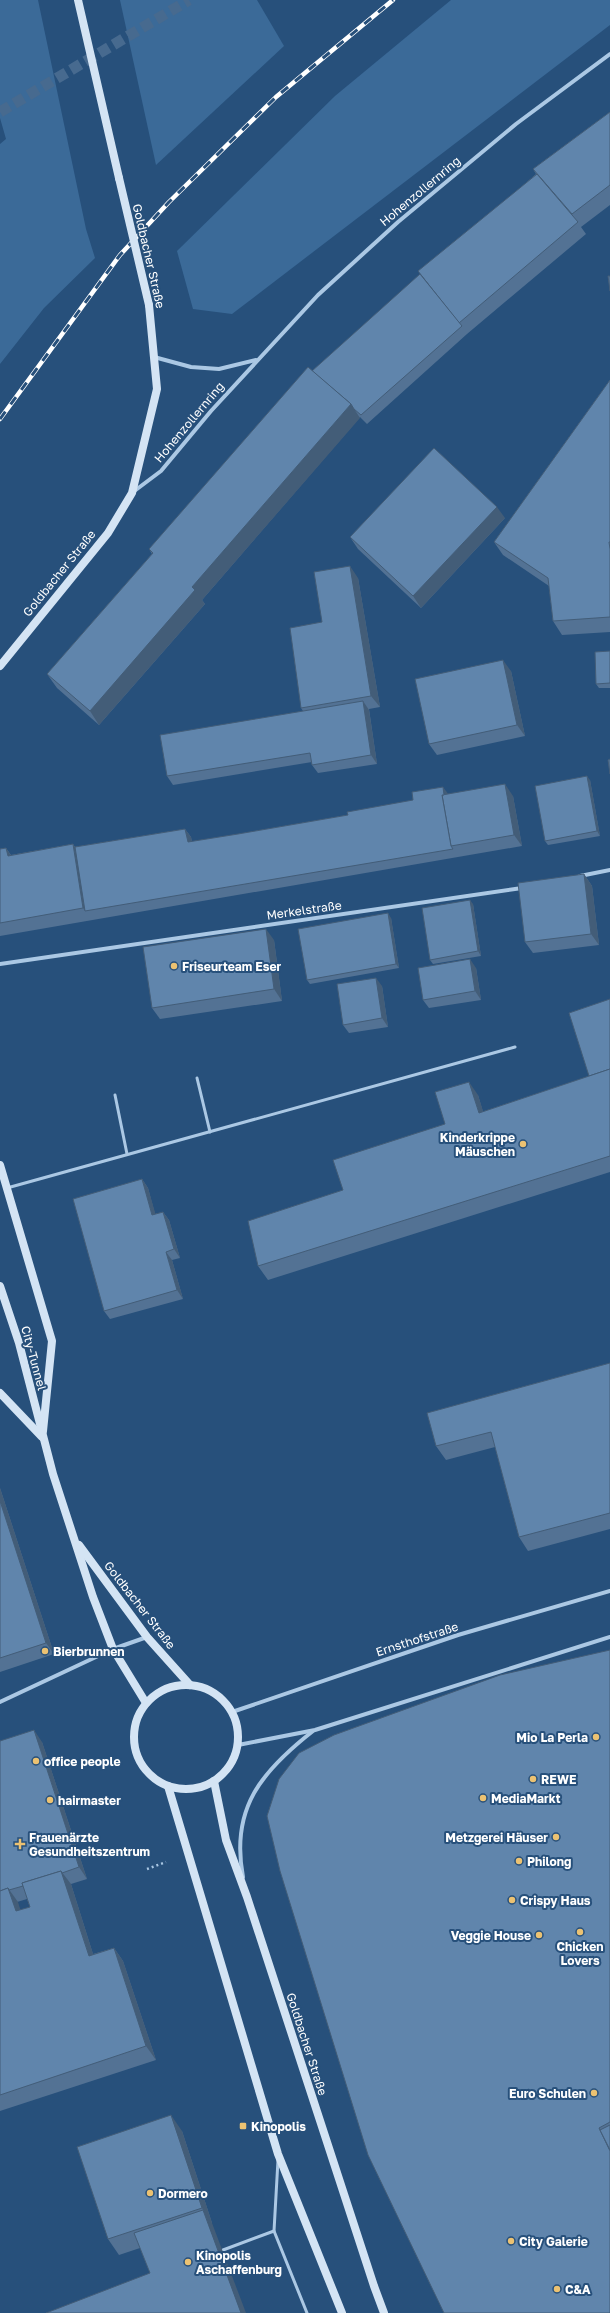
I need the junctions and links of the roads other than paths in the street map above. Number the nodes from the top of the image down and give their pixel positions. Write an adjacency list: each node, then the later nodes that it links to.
1 (78, 0): 3 (main road, Goldbacher Straße, bridge)
2 (610, 54): 4 (street, Hohenzollernring)
3 (154, 357): 4 (street, Hohenzollernring); 5 (main road, Goldbacher Straße)
4 (257, 360): 5 (street, Hohenzollernring)
5 (132, 493): 6 (main road, Goldbacher Straße)
6 (0, 666)
7 (610, 870): 8 (street)
8 (574, 877)
9 (530, 886): 10 (street, Merkelstraße)
10 (0, 964)
11 (516, 1047): 14 (lane)
12 (198, 1078): 14 (lane)
13 (114, 1095): 15 (lane)
14 (210, 1132): 15 (lane)
15 (127, 1154): 17 (lane)
16 (0, 1165): 17 (main road)
17 (7, 1188): 20 (main road)
18 (0, 1286): 20 (main road, City-Tunnel)
19 (0, 1393): 20 (main road)
20 (42, 1438): 21 (main road, Goldbacher Straße)
21 (74, 1538): 23 (main road, Goldbacher Straße); 25 (main road, Goldbacher Straße)
22 (610, 1591): 29 (street, Ernsthofstraße)
23 (146, 1637): 25 (street); 26 (main road, Goldbacher Straße)
24 (610, 1637): 30 (street)
25 (113, 1649): 27 (street); 28 (main road, Goldbacher Straße)
26 (190, 1685): 28 (main road); 29 (main road)
27 (0, 1702)
28 (146, 1703): 33 (main road)
29 (232, 1712): 31 (main road)
30 (315, 1730): 31 (street); 34 (street)
31 (238, 1745): 32 (main road)
32 (214, 1781): 33 (main road); 34 (main road, Goldbacher Straße)
33 (168, 1786): 35 (main road)
34 (247, 1897): 40 (main road, Goldbacher Straße)
35 (278, 2154): 36 (lane); 39 (main road)
36 (274, 2231): 37 (lane); 38 (lane)
37 (223, 2250)
38 (307, 2313)
39 (342, 2313)
40 (384, 2313)

